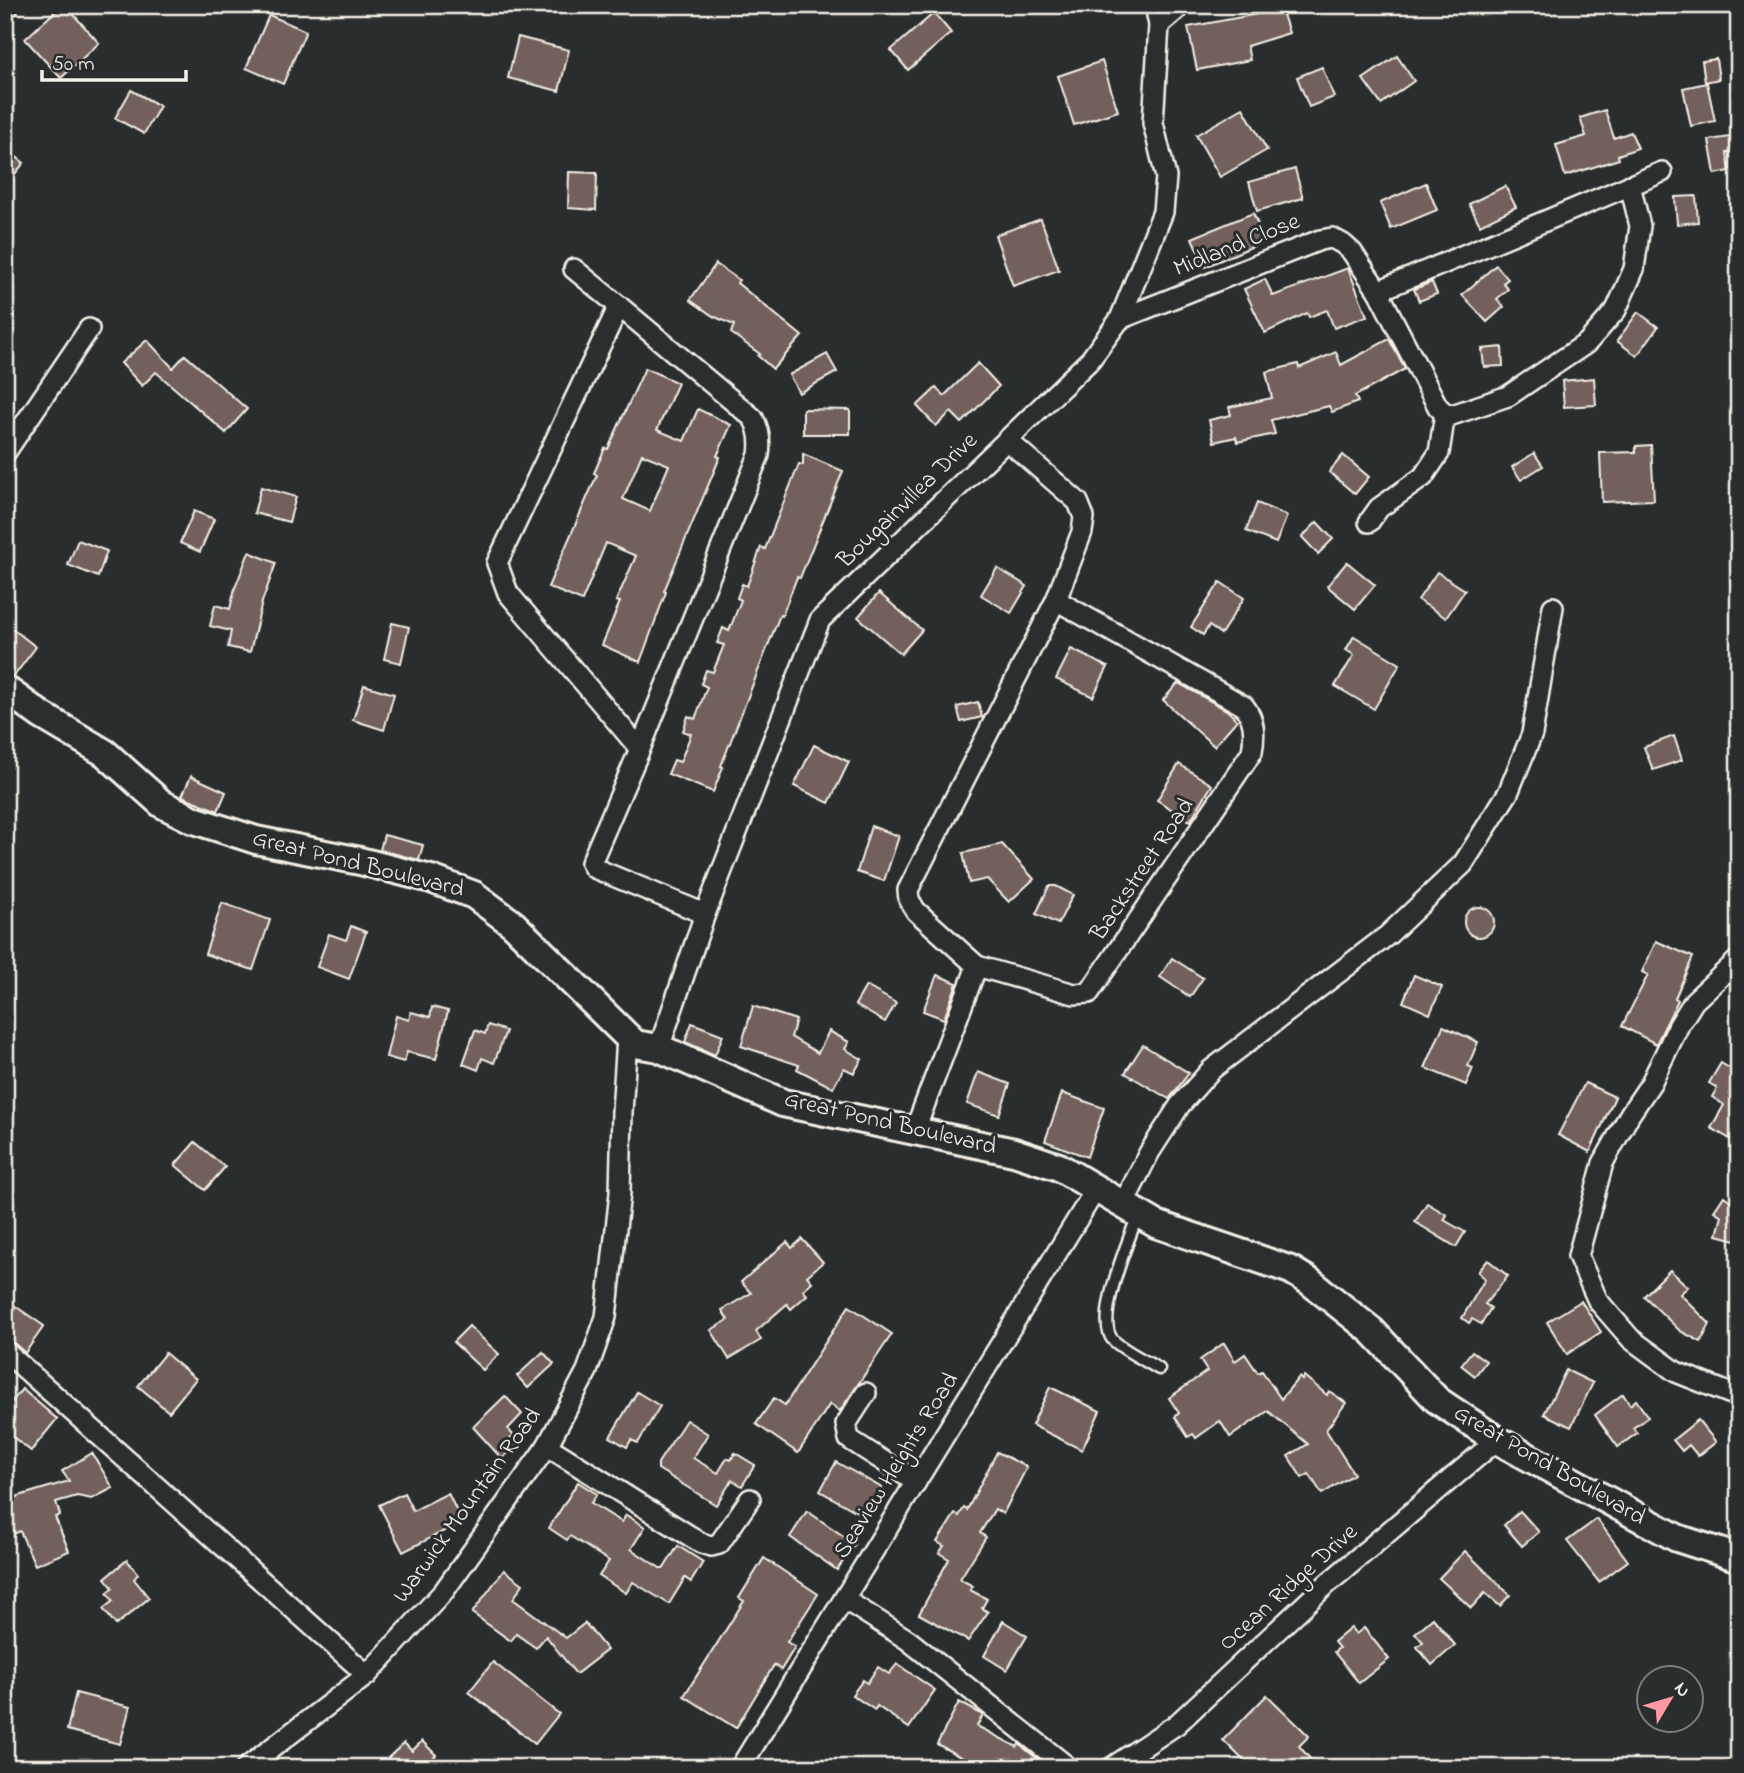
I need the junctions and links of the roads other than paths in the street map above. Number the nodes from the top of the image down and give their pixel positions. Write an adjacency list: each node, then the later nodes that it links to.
1 (9, 5): 4 (street)
2 (1155, 5): 5 (street, Bougainvillea Drive)
3 (1182, 5): 5 (street)
4 (5, 9)
5 (1159, 25): 11 (street, Bougainvillea Drive)
6 (1662, 172): 7 (street)
7 (1630, 185): 9 (street); 13 (street)
8 (574, 269): 10 (street)
9 (1378, 291): 11 (street, Midland Close); 13 (street, Midland Close)
10 (619, 306): 20 (street); 20 (street)
11 (1120, 318): 14 (street, Bougainvillea Drive)
12 (89, 329): 15 (street)
13 (1445, 413): 16 (street)
14 (1007, 440): 17 (street); 21 (street, Bougainvillea Drive)
15 (5, 453)
16 (1369, 522)
17 (1056, 600): 23 (street); 23 (street, Backstreet Road)
18 (1553, 607): 28 (street)
19 (5, 689): 24 (street, Great Pond Boulevard)
20 (640, 749): 21 (street)
21 (705, 914): 25 (street, Bougainvillea Drive)
22 (1739, 959): 32 (street)
23 (977, 966): 26 (street)
24 (627, 1038): 25 (street, Great Pond Boulevard); 34 (street, Warwick Mountain Road)
25 (659, 1048): 26 (street, Great Pond Boulevard)
26 (915, 1130): 27 (street, Great Pond Boulevard)
27 (1096, 1189): 28 (street, Great Pond Boulevard); 35 (street, Seaview Heights Road)
28 (1130, 1210): 30 (lane); 33 (street, Great Pond Boulevard)
29 (5, 1351): 39 (street)
30 (1159, 1369)
31 (866, 1393): 35 (street)
32 (1739, 1397)
33 (1497, 1440): 37 (street, Great Pond Boulevard); 43 (street, Ocean Ridge Drive)
34 (547, 1446): 36 (street); 39 (street, Warwick Mountain Road)
35 (916, 1482): 38 (street, Seaview Heights Road)
36 (750, 1499)
37 (1739, 1558)
38 (844, 1599): 41 (street, Seaview Heights Road); 42 (street)
39 (367, 1675): 40 (street, Warwick Mountain Road)
40 (246, 1768)
41 (740, 1768)
42 (1069, 1768)
43 (1111, 1768)

